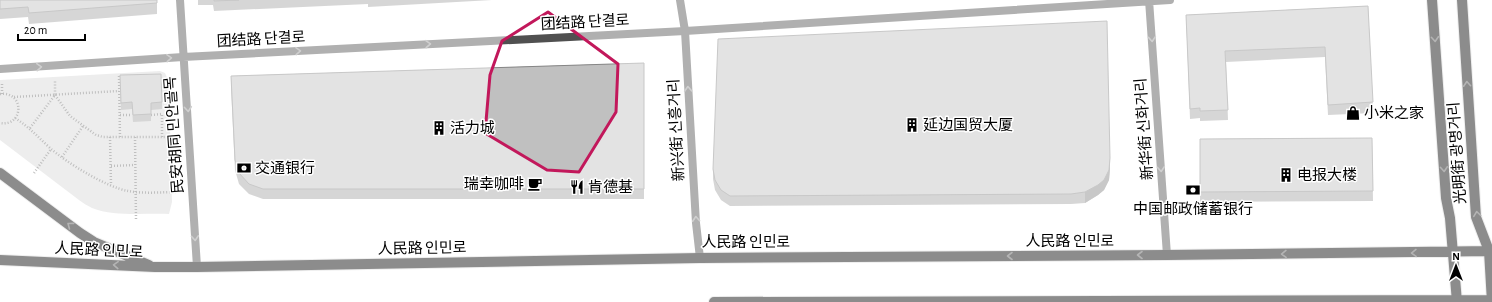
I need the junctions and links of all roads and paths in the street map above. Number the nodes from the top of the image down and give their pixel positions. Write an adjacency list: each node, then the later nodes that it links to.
1 (180, 0): 8 (street, 民安胡同 민안골목)
2 (680, 0): 7 (street, 新兴街 신흥거리)
3 (1149, 0): 4 (street, 团结路 단결로); 7 (street, 团结路 단결로); 40 (street, 新华街 신화거리, one-way to 40)
4 (1170, 0)
5 (1432, 0): 39 (main road, 光明街 광명거리, one-way to 39)
6 (1462, 0): 38 (main road, 光明街 광명거리, one-way to 6)
7 (684, 31): 8 (street, 团结路 단결로, one-way to 7); 41 (street, 新兴街 신흥거리, one-way to 7)
8 (183, 57): 9 (street, 团结路 단결로, one-way to 8); 25 (street, 民安胡同 민안골목, one-way to 25)
9 (119, 61): 10 (street, 团结路 단결로); 12 (path)
10 (55, 66): 11 (street, 团结路 단결로, one-way to 10); 14 (path)
11 (0, 70)
12 (119, 91): 14 (path); 16 (path)
13 (0, 94): 15 (path)
14 (55, 95): 15 (path); 21 (path); 22 (path)
15 (14, 97): 19 (path)
16 (120, 115): 17 (path); 26 (path)
17 (132, 115)
18 (151, 115): 24 (path)
19 (15, 118): 20 (path); 22 (path)
20 (0, 123)
21 (84, 126): 23 (path); 29 (path)
22 (30, 128): 28 (path)
23 (110, 137): 26 (path); 31 (path)
24 (162, 137): 25 (path); 27 (path)
25 (189, 137): 36 (street, 民安胡同 민안골목)
26 (120, 138): 27 (path)
27 (135, 138): 30 (path)
28 (51, 149): 29 (path); 33 (path)
29 (62, 157): 34 (path)
30 (135, 165): 31 (path); 35 (path)
31 (111, 166): 34 (path)
32 (0, 173): 43 (main road, one-way to 32)
33 (34, 173)
34 (111, 185): 35 (path)
35 (136, 192): 36 (path); 37 (path)
36 (192, 192): 44 (street, 民安胡同 민안골목, one-way to 44)
37 (136, 220)
38 (1490, 251): 39 (main road, 人民路 인민로); 45 (main road, 光明街 광명거리)
39 (1453, 252): 40 (main road, 人民路 인민로, one-way to 40); 47 (main road, 光明街 광명거리)
40 (1167, 255): 41 (main road, 人民路 인민로, one-way to 41)
41 (700, 258): 44 (main road, 人民路 인민로)
42 (0, 260): 43 (main road, 人民路 인민로, one-way to 42)
43 (154, 267): 44 (main road, 人民路 인민로)
44 (197, 267)
45 (1492, 300): 47 (main road)
46 (1179, 301): 47 (main road); 49 (main road)
47 (1457, 301)
48 (714, 302): 49 (main road)
49 (718, 302)

